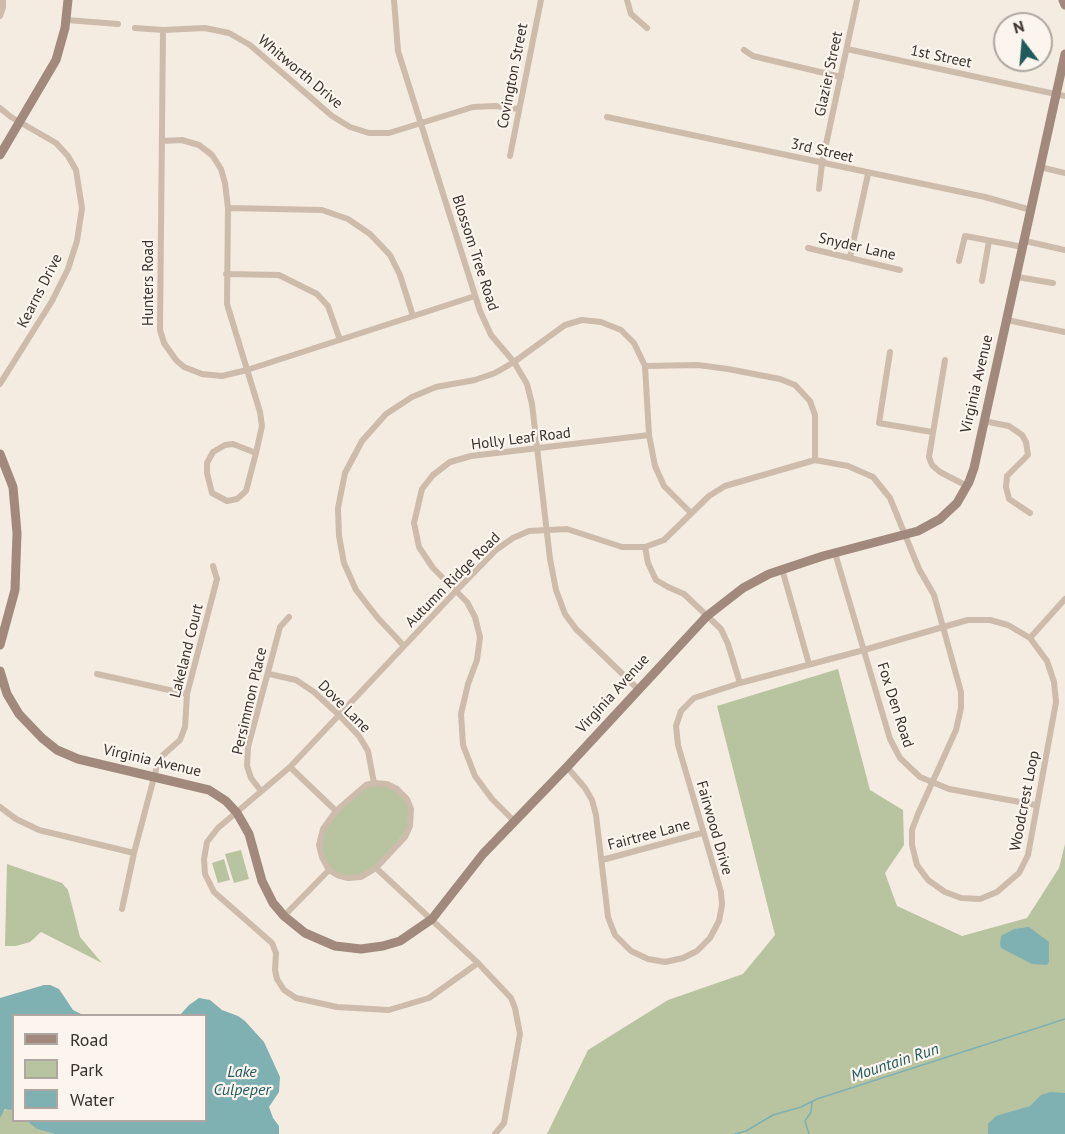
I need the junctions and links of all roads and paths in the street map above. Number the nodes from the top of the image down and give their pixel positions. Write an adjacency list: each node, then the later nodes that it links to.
1 (3, 0): 9 (street)
2 (68, 0): 10 (street)
3 (394, 0): 24 (street, Blossom Tree Road)
4 (541, 0): 21 (street, Covington Street)
5 (627, 0): 13 (street)
6 (857, 0): 15 (street, Glazier Street)
7 (1063, 0): 8 (street)
8 (1065, 5)
9 (0, 16)
10 (67, 20): 11 (street); 23 (street)
11 (118, 24)
12 (135, 28): 14 (street, Whitworth Drive)
13 (647, 28)
14 (163, 30): 24 (street, Whitworth Drive); 25 (street, Hunters Road)
15 (847, 49): 18 (street, Glazier Street); 19 (street, 1st Street)
16 (744, 50): 18 (street)
17 (1065, 54): 19 (street, Virginia Avenue)
18 (842, 77): 28 (street, Glazier Street)
19 (1061, 95): 29 (street, Virginia Avenue)
20 (0, 108): 23 (street, Kearns Drive)
21 (518, 109): 24 (street, Whitworth Drive); 27 (street, Covington Street)
22 (607, 117): 28 (street, 3rd Street)
23 (20, 123): 26 (street); 56 (street, Kearns Drive)
24 (421, 124): 46 (street, Blossom Tree Road)
25 (162, 141): 33 (street); 55 (street, Hunters Road)
26 (0, 155)
27 (510, 156)
28 (822, 164): 31 (street, 3rd Street); 32 (street, Glazier Street)
29 (1040, 167): 30 (street); 34 (street, Virginia Avenue)
30 (1065, 173)
31 (868, 174): 34 (street, 3rd Street); 39 (street)
32 (819, 189)
33 (228, 208): 42 (street); 47 (street)
34 (1031, 210): 36 (street, Virginia Avenue)
35 (989, 240): 36 (street); 40 (street); 44 (street)
36 (1024, 244): 38 (street); 43 (street, Virginia Avenue)
37 (808, 248): 39 (street, Snyder Lane)
38 (1065, 250)
39 (850, 257): 41 (street, Snyder Lane)
40 (959, 261)
41 (900, 270)
42 (226, 274): 50 (street); 55 (street)
43 (1017, 277): 45 (street); 48 (street, Virginia Avenue)
44 (982, 281)
45 (1053, 283)
46 (475, 296): 47 (street, Hunters Road); 53 (street, Blossom Tree Road)
47 (413, 316): 50 (street, Hunters Road)
48 (1007, 320): 49 (street); 57 (street, Virginia Avenue)
49 (1065, 332)
50 (340, 340): 55 (street, Hunters Road)
51 (890, 352): 58 (street)
52 (945, 360): 58 (street)
53 (514, 362): 54 (street); 60 (street, Blossom Tree Road); 80 (street)
54 (645, 366): 59 (street); 63 (street)
55 (247, 370): 61 (street)
56 (0, 384)
57 (984, 421): 64 (street, Virginia Avenue); 66 (street)
58 (932, 432): 64 (street)
59 (649, 435): 60 (street, Holly Leaf Road); 65 (street)
60 (537, 448): 67 (street, Blossom Tree Road); 73 (street, Holly Leaf Road)
61 (256, 453): 61 (street)
62 (0, 454): 79 (street)
63 (814, 460): 65 (street); 68 (street)
64 (967, 486): 68 (street, Virginia Avenue)
65 (692, 513): 69 (street)
66 (1030, 513)
67 (547, 529): 69 (street, Autumn Ridge Road); 73 (street, Autumn Ridge Road); 87 (street, Blossom Tree Road)
68 (906, 534): 70 (street, Virginia Avenue); 77 (street)
69 (645, 547): 75 (street)
70 (835, 553): 72 (street, Virginia Avenue); 81 (street, Fox Den Road)
71 (213, 566): 89 (street, Lakeland Court)
72 (782, 569): 75 (street, Virginia Avenue); 82 (street)
73 (456, 591): 80 (street, Autumn Ridge Road); 101 (street, Holly Leaf Road)
74 (1065, 599): 78 (street)
75 (707, 616): 86 (street); 87 (street, Virginia Avenue)
76 (289, 617): 85 (street, Persimmon Place)
77 (943, 627): 78 (street, Woodcrest Loop); 81 (street, Fairwood Drive); 95 (street, Woodcrest Loop)
78 (1030, 638): 97 (street, Woodcrest Loop)
79 (0, 645)
80 (404, 646): 90 (street, Autumn Ridge Road)
81 (864, 650): 82 (street, Fairwood Drive); 95 (street, Fox Den Road)
82 (809, 664): 86 (street, Fairwood Drive)
83 (0, 670): 88 (street, Virginia Avenue)
84 (97, 674): 89 (street)
85 (269, 674): 90 (street, Dove Lane); 96 (street, Persimmon Place)
86 (741, 683): 102 (street, Fairwood Drive)
87 (638, 689): 91 (street, Virginia Avenue)
88 (3, 692): 93 (street, Virginia Avenue)
89 (187, 694): 93 (street, Lakeland Court)
90 (339, 715): 92 (street, Autumn Ridge Road); 94 (street, Dove Lane)
91 (567, 767): 101 (street, Virginia Avenue); 104 (street, Fairwood Drive)
92 (290, 768): 96 (street, Autumn Ridge Road); 99 (street)
93 (155, 777): 100 (street, Virginia Avenue); 103 (street, Lakeland Court)
94 (374, 783): 99 (street); 105 (street)
95 (932, 783): 97 (street, Fox Den Road); 97 (street, Woodcrest Loop)
96 (261, 790): 100 (street, Autumn Ridge Road)
97 (1036, 806)
98 (0, 807): 103 (street)
99 (336, 811): 106 (street)
100 (237, 813): 108 (street, Virginia Avenue); 110 (street, Autumn Ridge Road)
101 (515, 822): 109 (street, Virginia Avenue)
102 (702, 833): 104 (street, Fairtree Lane); 104 (street, Fairwood Drive)
103 (134, 854): 107 (street, Lakeland Court)
104 (602, 860)
105 (376, 868): 106 (street); 109 (street)
106 (329, 870): 108 (street)
107 (122, 909)
108 (284, 916): 109 (street, Virginia Avenue)
109 (432, 919): 110 (street)
110 (478, 963): 111 (street)
111 (495, 1134)

